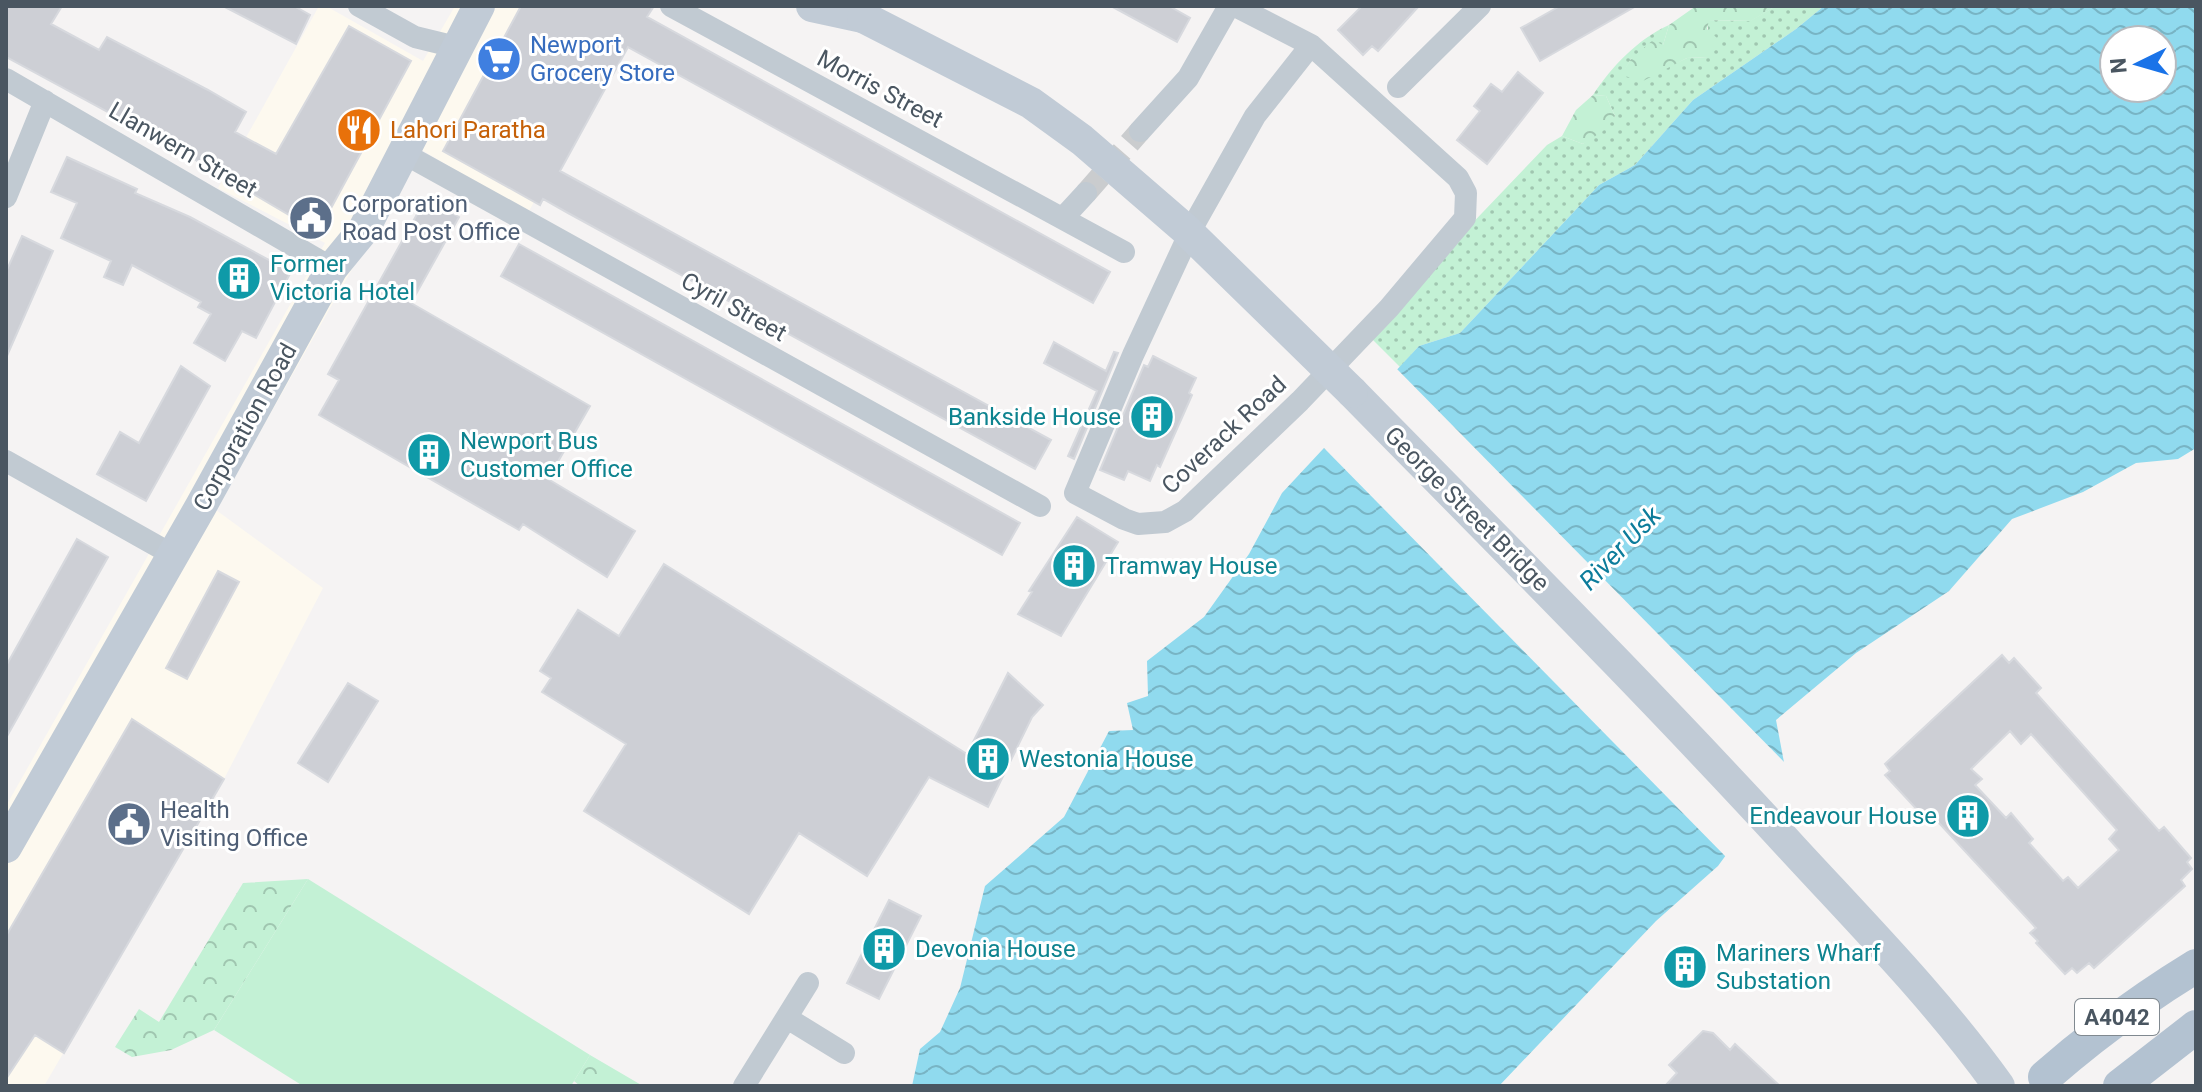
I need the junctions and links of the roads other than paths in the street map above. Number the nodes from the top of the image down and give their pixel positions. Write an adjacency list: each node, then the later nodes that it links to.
1 (359, 6): 10 (street)
2 (479, 6): 10 (main road, Corporation Road)
3 (671, 6): 18 (street, Morris Street)
4 (812, 6): 8 (main road, George Street Bridge)
5 (1229, 6): 14 (street)
6 (1235, 6): 9 (street, Coverack Road)
7 (1480, 6): 12 (street)
8 (856, 11): 32 (main road, George Street Bridge, bridge)
9 (1311, 45): 9 (street, Coverack Road)
10 (456, 47): 15 (main road, Corporation Road)
11 (6, 79): 13 (street, Llanwern Street)
12 (1398, 87)
13 (45, 101): 17 (street); 20 (street, Llanwern Street)
14 (1140, 131)
15 (403, 153): 20 (main road, Corporation Road); 22 (street, Cyril Street)
16 (1086, 193): 18 (street)
17 (6, 197)
18 (1063, 218): 19 (street, Morris Street)
19 (1124, 252)
20 (332, 268): 23 (main road, Corporation Road)
21 (6, 461): 23 (street)
22 (1040, 506)
23 (173, 555): 24 (main road, Corporation Road)
24 (6, 847)
25 (2196, 966): 30 (main road, A4042)
26 (808, 983): 27 (street)
27 (787, 1018): 29 (street); 31 (street)
28 (2196, 1027): 33 (main road, A4042)
29 (844, 1053)
30 (2045, 1077)
31 (744, 1086)
32 (1999, 1086)
33 (2120, 1086)

